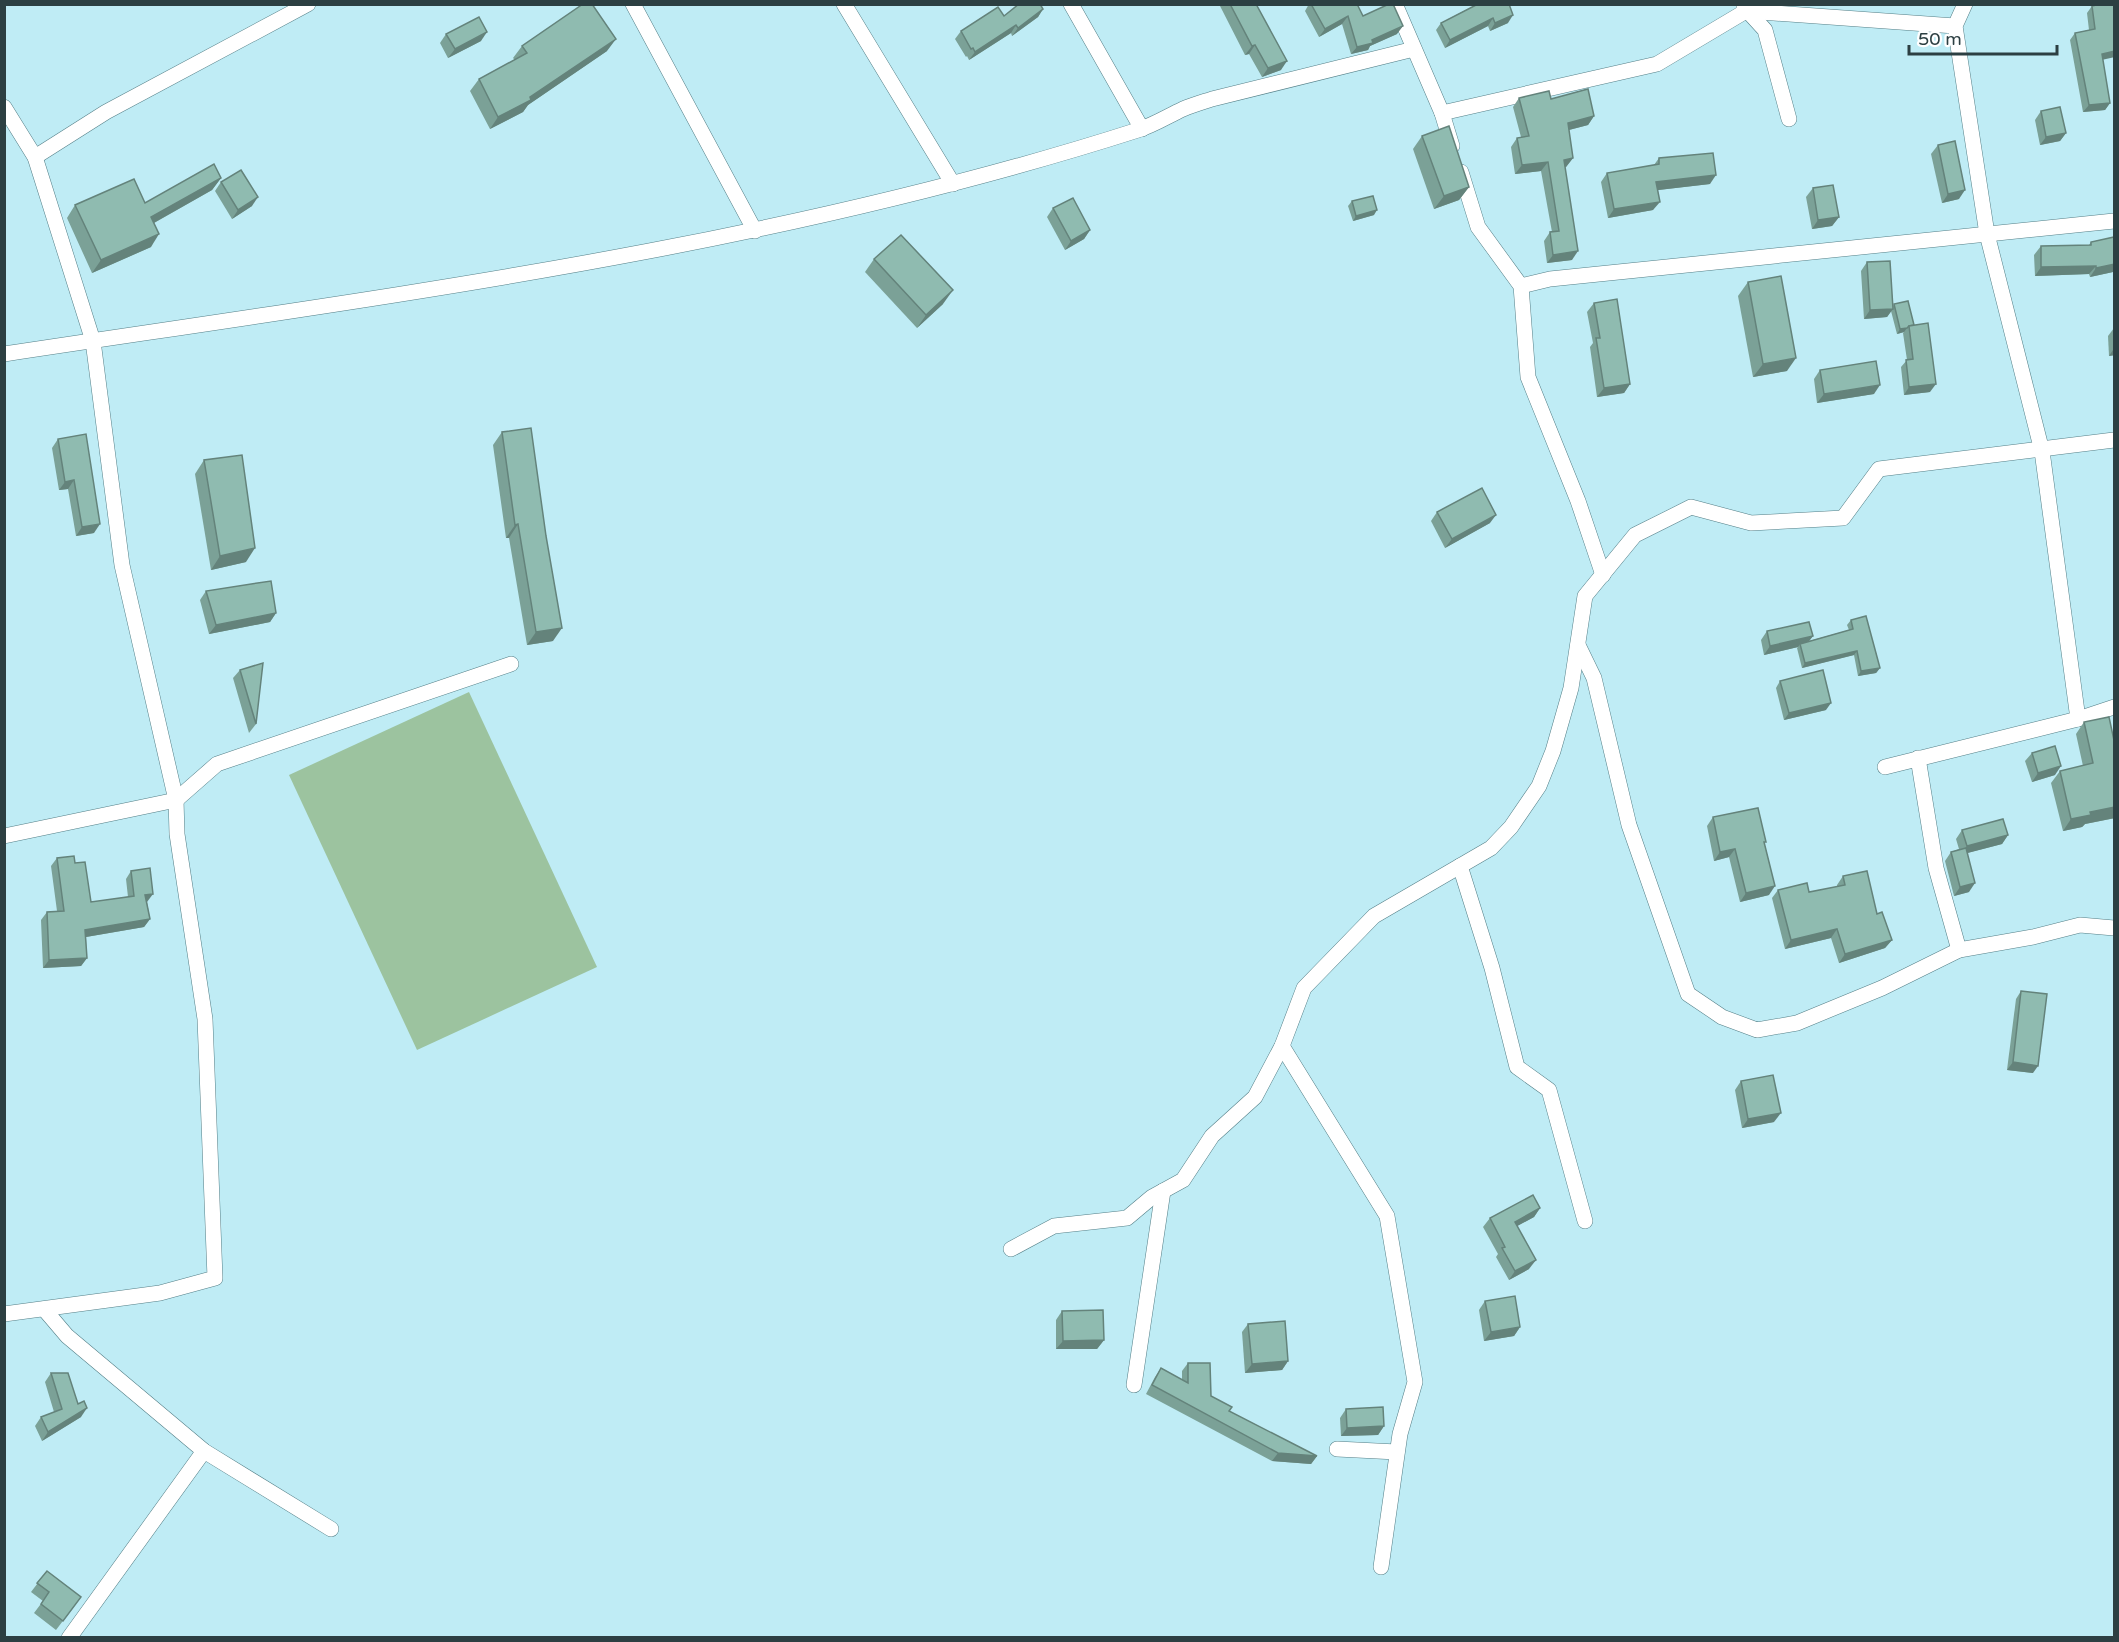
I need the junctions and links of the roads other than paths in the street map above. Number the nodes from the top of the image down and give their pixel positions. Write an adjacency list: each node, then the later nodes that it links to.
1 (308, 4): 14 (street)
2 (633, 4): 17 (street)
3 (844, 4): 15 (street)
4 (1071, 4): 13 (street)
5 (1395, 4): 9 (street)
6 (1965, 4): 8 (street)
7 (1744, 8): 8 (street); 11 (street); 12 (street)
8 (1955, 26): 18 (street)
9 (1414, 50): 11 (street); 13 (street)
10 (4, 107): 14 (street)
11 (1442, 113): 19 (street)
12 (1789, 119)
13 (1142, 129): 15 (street)
14 (35, 157): 20 (street)
15 (953, 184): 17 (street)
16 (2115, 220): 18 (street)
17 (754, 231): 20 (street)
18 (1987, 234): 19 (street); 23 (street)
19 (1521, 286): 24 (street)
20 (93, 341): 21 (street); 31 (street)
21 (4, 354)
22 (2115, 441): 23 (street)
23 (2042, 451): 24 (street); 28 (street)
24 (1603, 575): 25 (street)
25 (1578, 645): 33 (street); 35 (street)
26 (511, 664): 31 (street)
27 (2115, 707): 28 (street)
28 (2078, 719): 29 (street)
29 (1918, 758): 30 (street); 35 (street)
30 (1885, 766)
31 (176, 800): 32 (street); 40 (street)
32 (4, 836)
33 (1460, 866): 36 (street); 38 (street)
34 (2115, 928): 35 (street)
35 (1959, 950)
36 (1282, 1046): 37 (street); 45 (street)
37 (1163, 1191): 39 (street); 42 (street)
38 (1585, 1221)
39 (1011, 1250)
40 (45, 1309): 41 (street); 44 (street)
41 (4, 1314)
42 (1134, 1385)
43 (1337, 1449): 45 (street)
44 (204, 1451): 46 (street); 48 (street)
45 (1398, 1452): 47 (street)
46 (330, 1529)
47 (1381, 1567)
48 (69, 1638)

